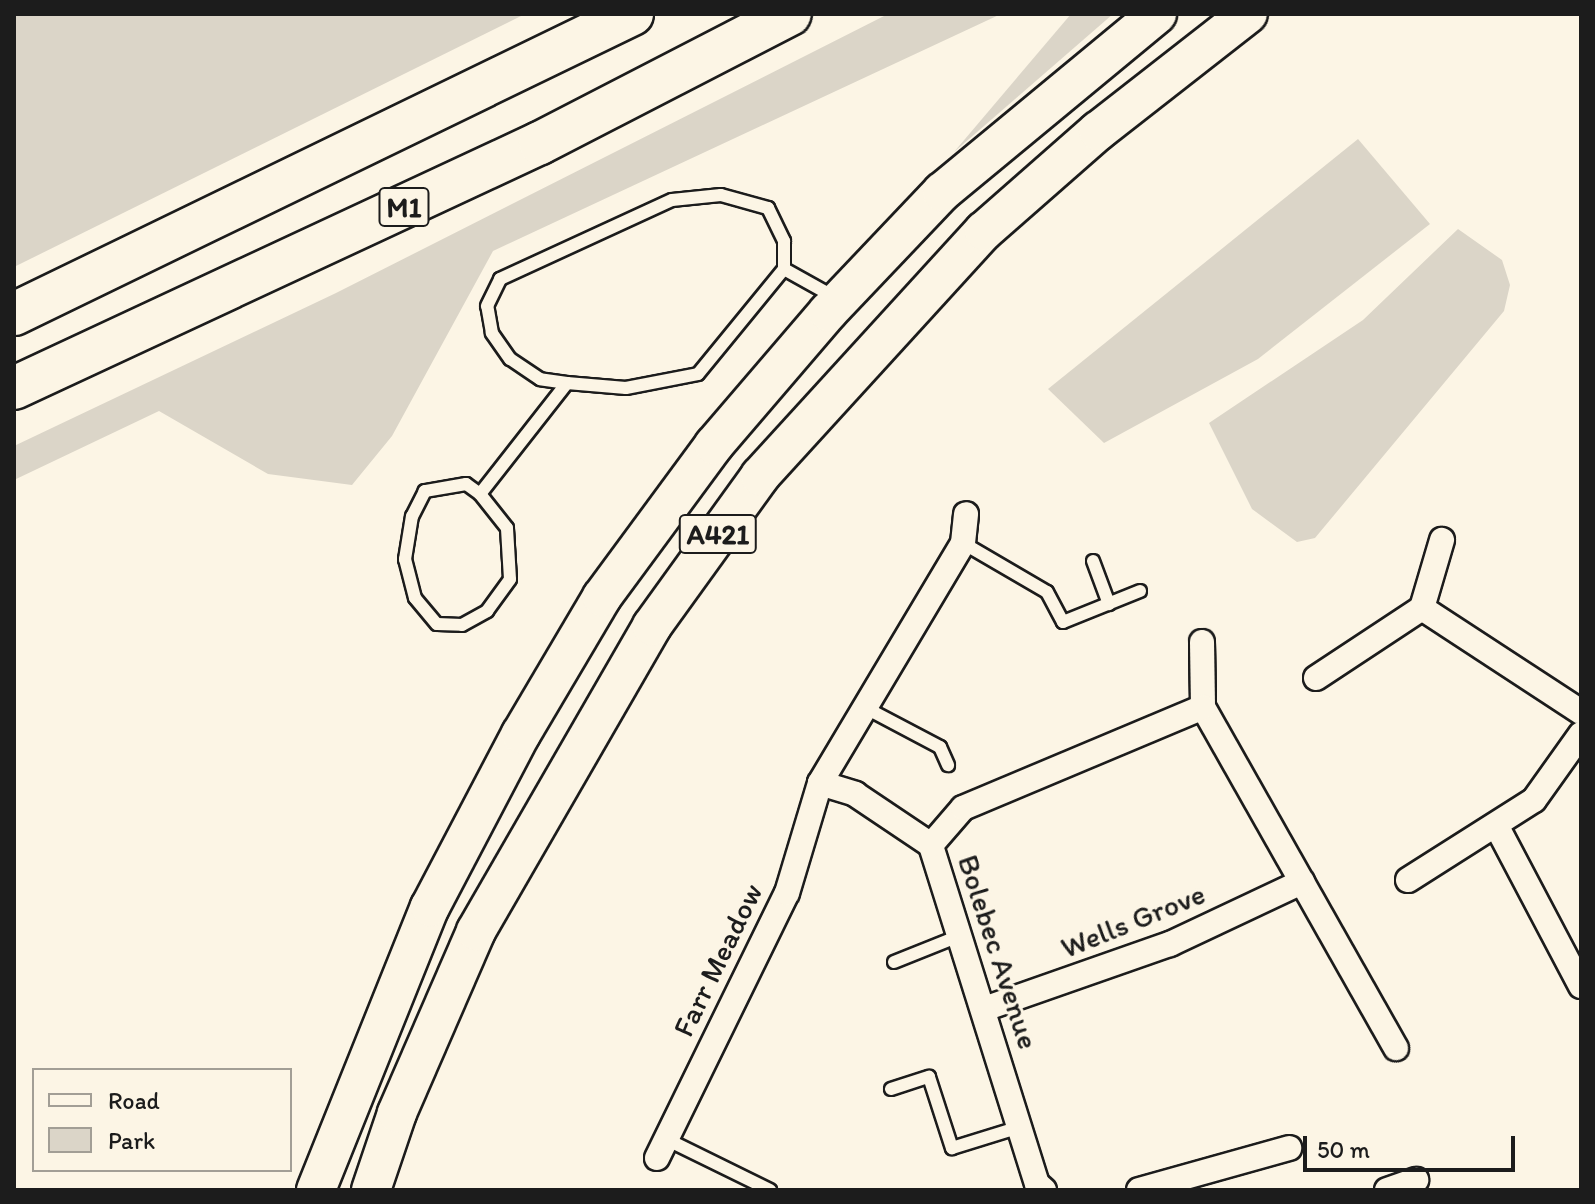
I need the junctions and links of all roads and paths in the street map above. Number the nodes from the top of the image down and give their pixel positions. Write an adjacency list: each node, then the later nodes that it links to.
1 (632, 14): 7 (highway, M1)
2 (790, 14): 9 (highway, M1)
3 (1157, 14): 6 (highway, A421)
4 (1248, 14): 41 (highway, A421)
5 (784, 269): 6 (lane); 8 (lane); 8 (lane)
6 (839, 300): 40 (highway, A421)
7 (14, 314)
8 (567, 383): 10 (lane)
9 (14, 388)
10 (480, 494): 10 (lane)
11 (966, 514): 13 (street, Farr Meadow)
12 (1442, 540): 17 (street)
13 (963, 543): 16 (lane); 20 (street, Farr Meadow)
14 (1093, 561): 16 (lane)
15 (1140, 591): 16 (lane)
16 (1109, 604)
17 (1422, 608): 19 (street); 22 (street)
18 (1202, 642): 21 (street)
19 (1316, 678)
20 (864, 707): 24 (lane); 25 (street, Farr Meadow)
21 (1203, 707): 27 (street, Bolebec Avenue); 29 (street)
22 (1581, 712)
23 (1581, 734): 26 (street)
24 (948, 765)
25 (820, 783): 27 (street); 37 (street, Farr Meadow)
26 (1496, 825): 28 (street); 32 (street)
27 (931, 845): 30 (street, Bolebec Avenue)
28 (1408, 880)
29 (1302, 882): 33 (street, Wells Grove); 34 (street)
30 (959, 936): 31 (lane); 33 (street, Bolebec Avenue)
31 (894, 962)
32 (1581, 986)
33 (984, 1009): 36 (street, Bolebec Avenue)
34 (1396, 1048)
35 (891, 1089): 36 (lane)
36 (1020, 1127): 43 (street, Bolebec Avenue)
37 (661, 1148): 42 (lane)
38 (1289, 1148): 44 (street)
39 (1416, 1180): 45 (street)
40 (316, 1190)
41 (371, 1190)
42 (770, 1190)
43 (1044, 1190)
44 (1139, 1190)
45 (1387, 1190)

